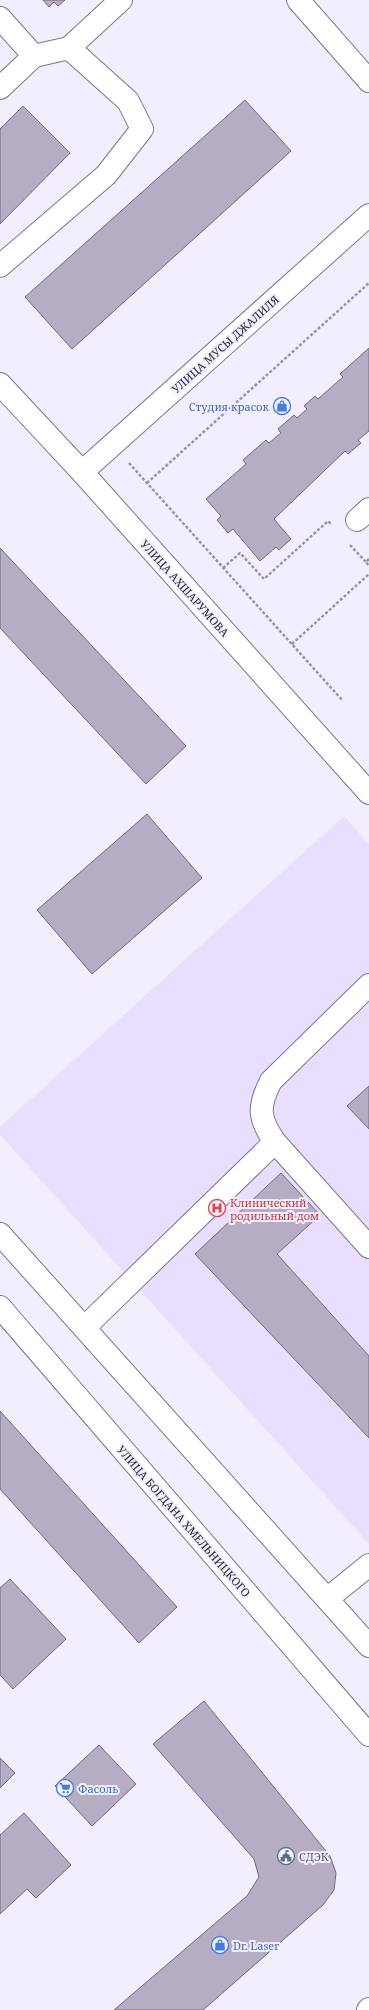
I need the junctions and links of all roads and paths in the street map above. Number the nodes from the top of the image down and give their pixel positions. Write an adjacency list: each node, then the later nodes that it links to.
1 (121, 0): 4 (street)
2 (298, 0): 6 (street)
3 (0, 18): 5 (street)
4 (69, 48): 5 (street); 9 (street)
5 (34, 56): 7 (street)
6 (369, 81)
7 (0, 88)
8 (369, 215): 12 (street, УЛИЦА МУСЫ ДЖАЛИЛЯ)
9 (0, 266)
10 (369, 283): 14 (path)
11 (0, 384): 13 (street, УЛИЦА АХШАРУМОВА)
12 (113, 445): 13 (street, УЛИЦА МУСЫ ДЖАЛИЛЯ); 14 (path)
13 (82, 472): 24 (street, УЛИЦА АХШАРУМОВА)
14 (148, 483): 20 (path)
15 (334, 527): 20 (path)
16 (350, 544): 18 (path)
17 (369, 559): 18 (path)
18 (366, 562): 19 (path)
19 (369, 566)
20 (223, 568): 22 (path)
21 (369, 574): 22 (path)
22 (292, 644): 23 (path)
23 (343, 701)
24 (369, 793)
25 (369, 985): 26 (street)
26 (275, 1142): 28 (street); 30 (street)
27 (0, 1234): 30 (street)
28 (369, 1247)
29 (0, 1308): 34 (street, УЛИЦА БОГДАНА ХМЕЛЬНИЦКОГО)
30 (84, 1328): 32 (street)
31 (369, 1565): 32 (street)
32 (327, 1598): 33 (street)
33 (369, 1646)
34 (369, 1735)

